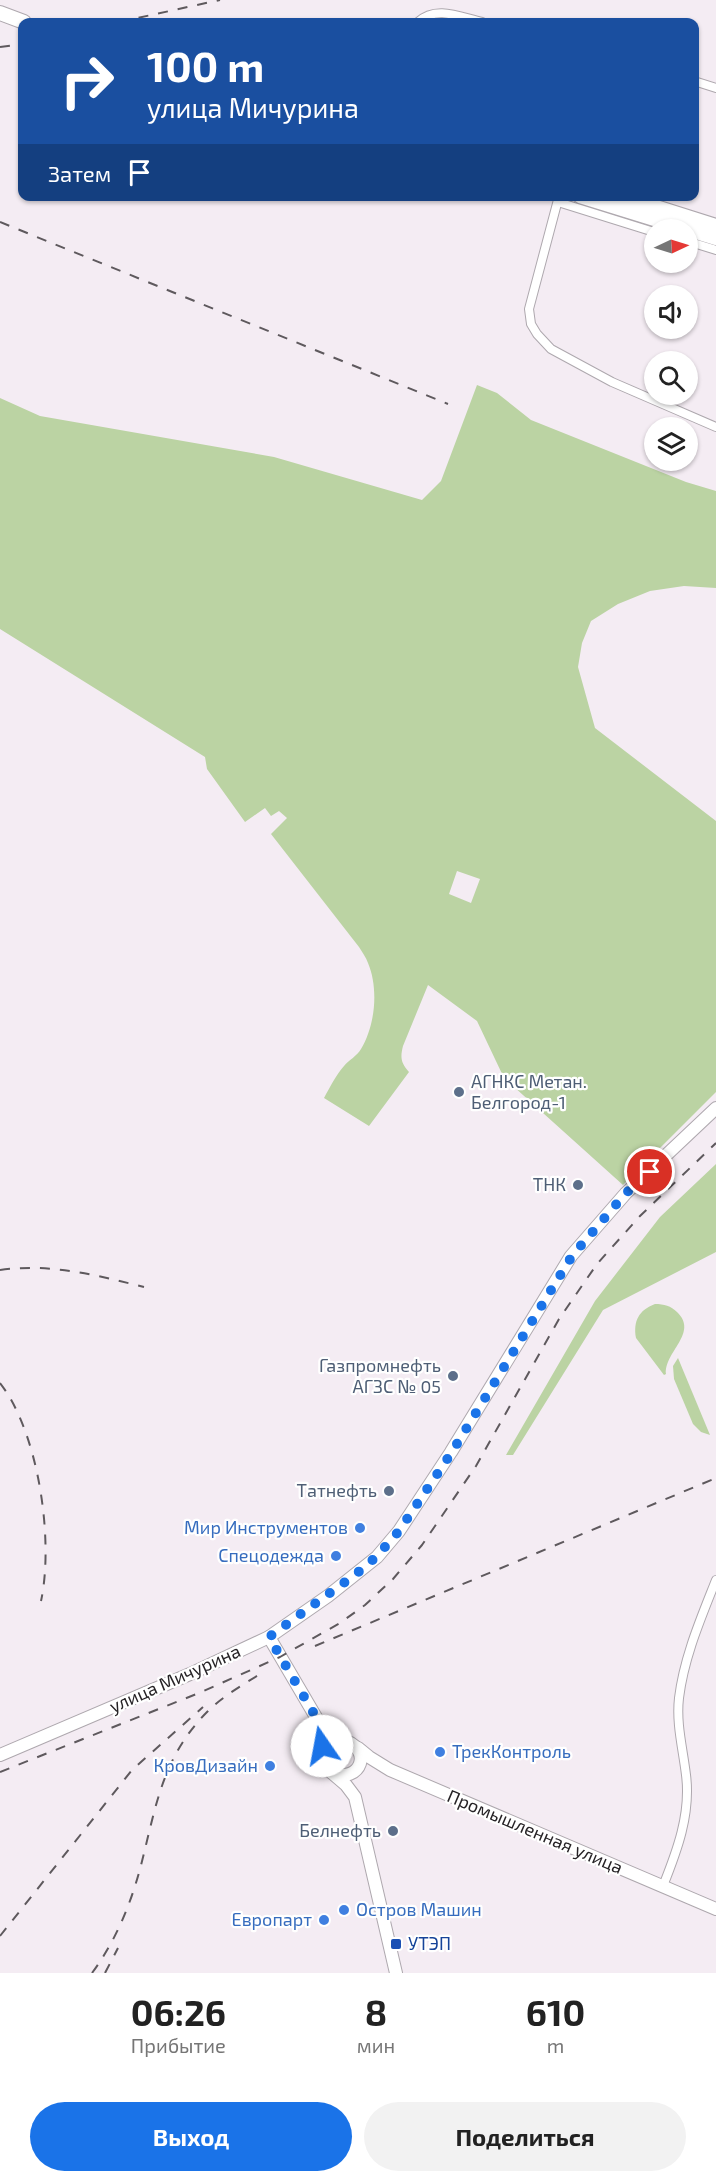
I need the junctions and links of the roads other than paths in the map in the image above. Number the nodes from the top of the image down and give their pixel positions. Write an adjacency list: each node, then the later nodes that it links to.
1 (0, 13): 4 (main road)
2 (424, 18): 3 (street)
3 (466, 18)
4 (18, 20)
5 (0, 23): 6 (main road)
6 (18, 30)
7 (699, 83): 8 (street)
8 (716, 88)
9 (558, 201): 18 (street)
10 (565, 201): 14 (street)
11 (596, 201): 15 (main road)
12 (637, 201): 13 (main road)
13 (716, 226)
14 (644, 229)
15 (716, 238)
16 (698, 244): 17 (street)
17 (716, 250)
18 (716, 427)
19 (716, 1108): 21 (main road, улица Мичурина)
20 (716, 1580): 31 (street)
21 (269, 1637): 22 (main road); 26 (main road, улица Мичурина)
22 (320, 1724): 23 (main road); 24 (main road)
23 (340, 1739): 24 (main road); 25 (main road)
24 (322, 1746): 29 (main road)
25 (358, 1748): 27 (main road, Промышленная улица); 28 (main road)
26 (0, 1755)
27 (381, 1766): 28 (main road); 31 (main road, Промышленная улица)
28 (357, 1769): 29 (main road); 30 (main road)
29 (332, 1773): 30 (main road)
30 (355, 1797): 33 (main road)
31 (663, 1886): 32 (main road, Промышленная улица)
32 (716, 1909)
33 (396, 1973)

